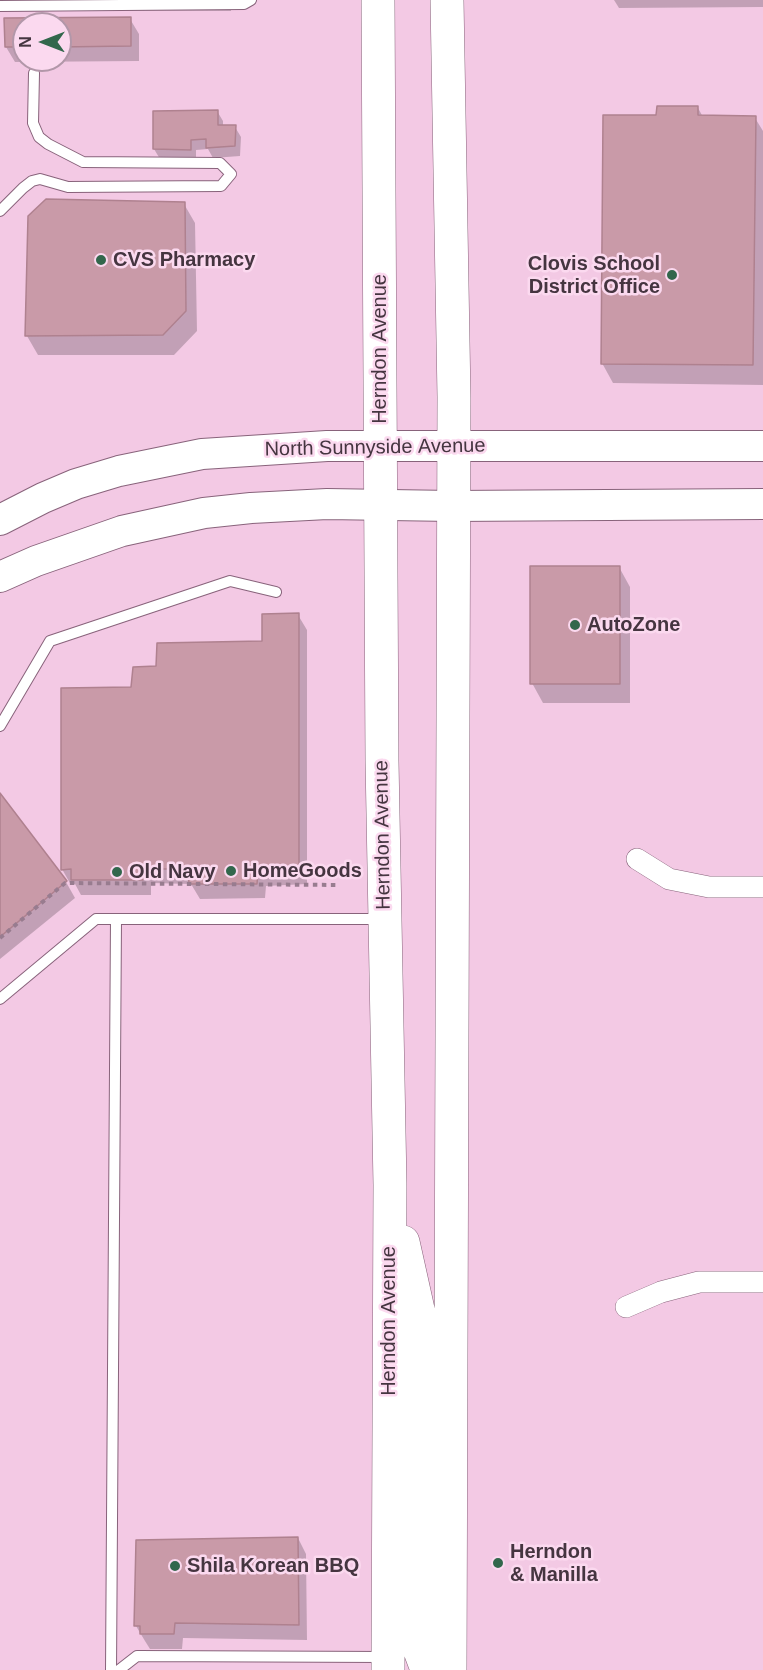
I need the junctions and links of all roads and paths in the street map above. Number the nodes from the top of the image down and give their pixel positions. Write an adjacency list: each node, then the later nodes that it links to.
1 (251, 0): 4 (lane)
2 (378, 0): 8 (main road, Herndon Avenue)
3 (447, 0): 9 (main road)
4 (0, 6)
5 (34, 73): 6 (lane)
6 (0, 211)
7 (763, 446): 9 (main road, North Sunnyside Avenue)
8 (381, 447): 9 (main road, North Sunnyside Avenue); 11 (main road, Herndon Avenue); 13 (main road, North Sunnyside Avenue)
9 (453, 447): 12 (main road)
10 (763, 504): 12 (main road)
11 (381, 505): 12 (main road); 14 (main road); 21 (main road, Herndon Avenue)
12 (452, 506): 31 (main road)
13 (0, 520)
14 (0, 577)
15 (276, 592): 16 (lane)
16 (2, 717)
17 (637, 859): 19 (street)
18 (339, 885): 22 (path)
19 (763, 887)
20 (116, 919): 21 (lane); 23 (lane); 28 (lane)
21 (385, 919): 24 (main road, Herndon Avenue)
22 (0, 938)
23 (0, 999)
24 (390, 1185): 27 (main road, Herndon Avenue); 30 (main road)
25 (763, 1282): 26 (street)
26 (626, 1307)
27 (394, 1666): 29 (lane)
28 (111, 1670)
29 (118, 1670)
30 (433, 1670)
31 (450, 1670)

